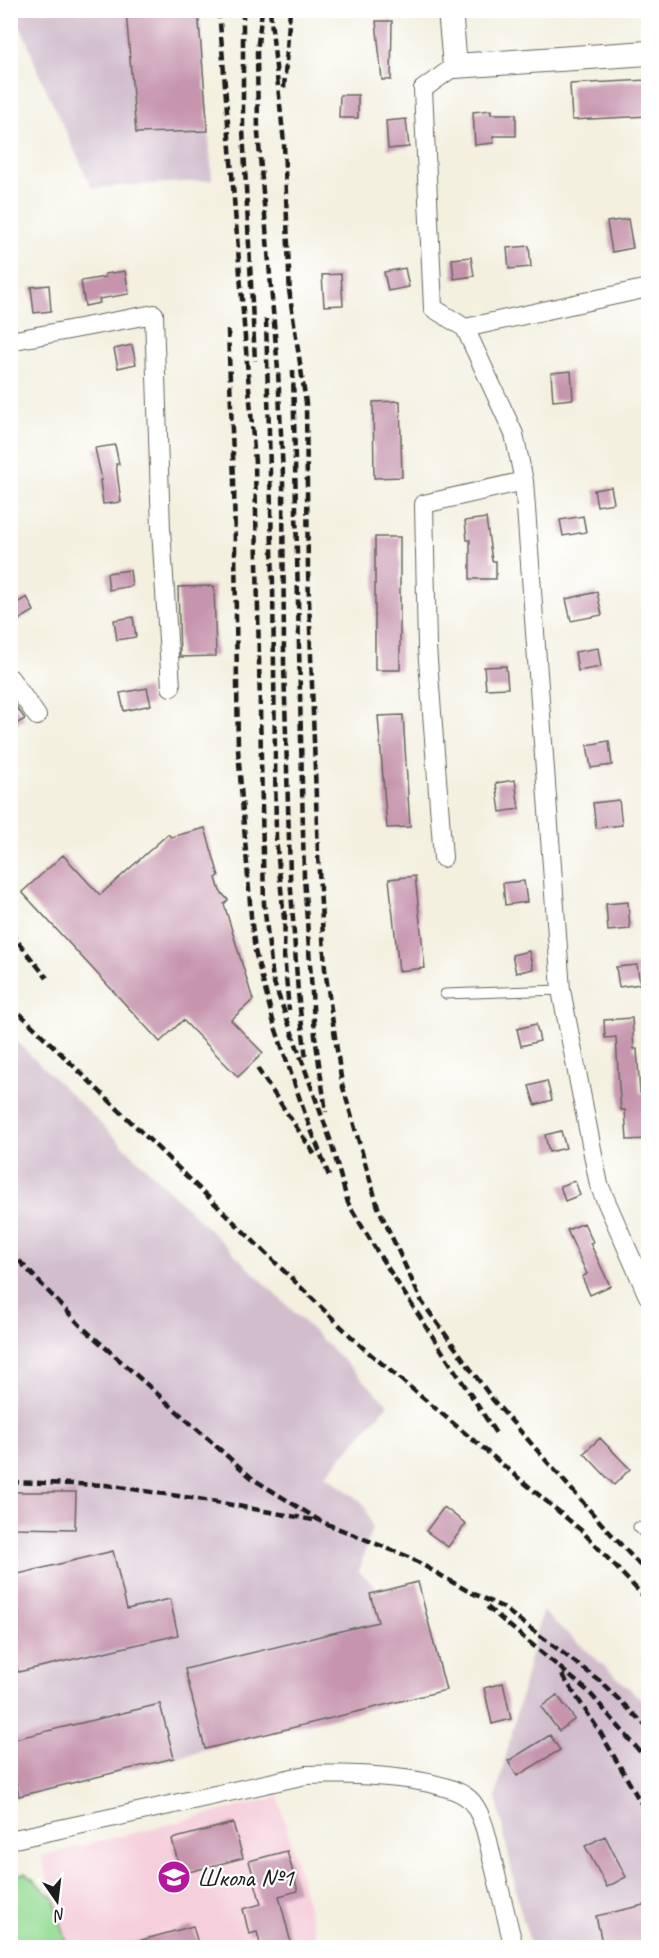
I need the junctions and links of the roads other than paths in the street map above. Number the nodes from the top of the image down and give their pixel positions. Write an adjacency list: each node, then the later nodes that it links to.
1 (450, 10): 3 (street)
2 (648, 53): 3 (street)
3 (455, 66): 5 (street)
4 (648, 288): 5 (street)
5 (465, 328): 7 (street)
6 (10, 341): 9 (street)
7 (524, 481): 11 (street); 12 (street)
8 (10, 678): 10 (street)
9 (171, 687)
10 (37, 716)
11 (443, 858)
12 (561, 990): 13 (lane); 14 (street)
13 (445, 994)
14 (648, 1296)
15 (638, 1527): 16 (lane)
16 (648, 1537)
17 (10, 1840): 18 (street)
18 (514, 1947)

